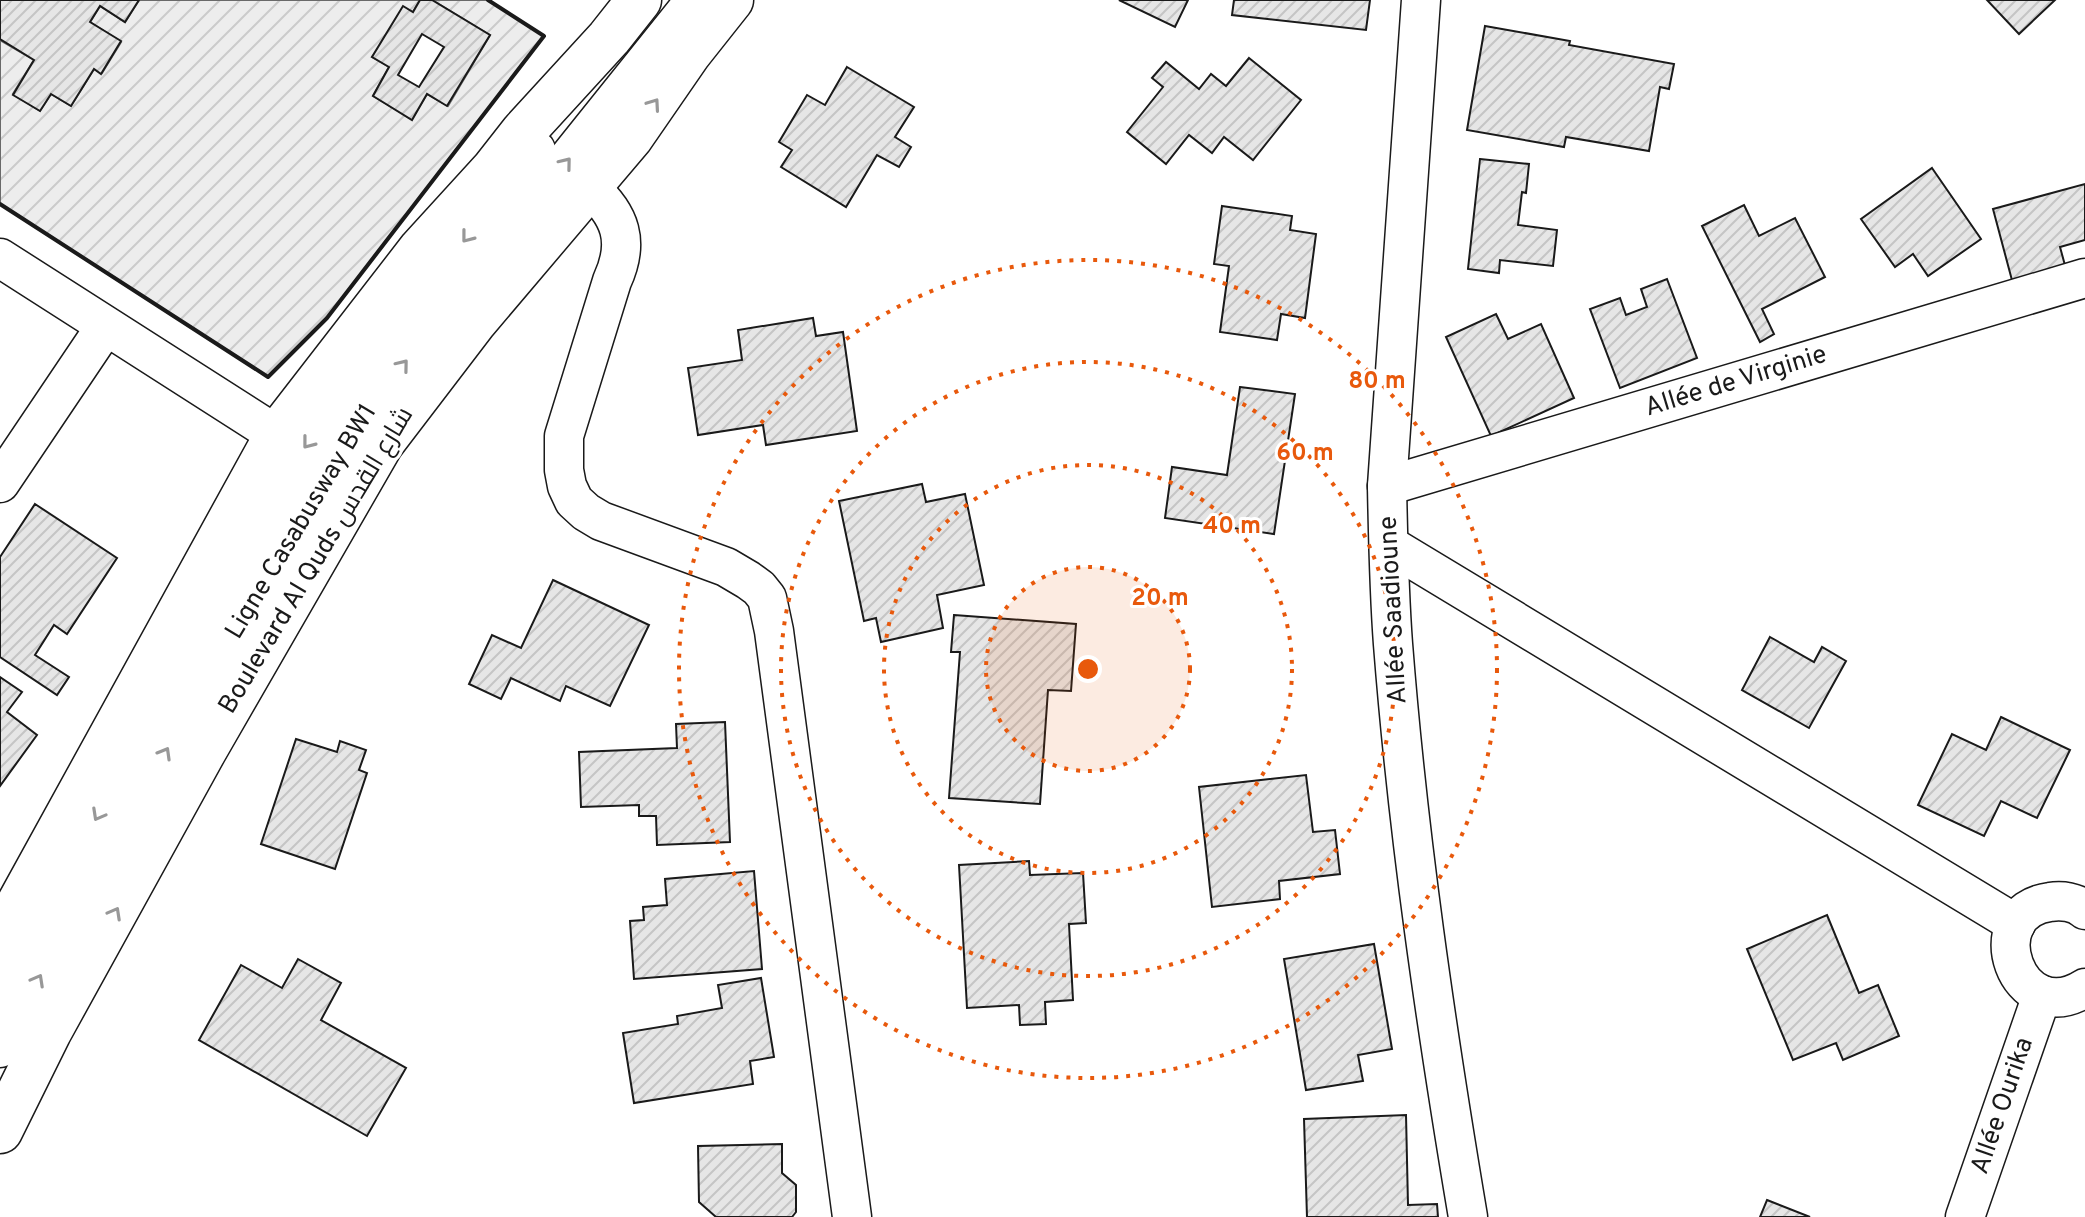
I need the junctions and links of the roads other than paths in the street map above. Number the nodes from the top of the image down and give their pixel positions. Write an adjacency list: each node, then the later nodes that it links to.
1 (639, 0): 10 (main road)
2 (654, 0): 18 (street, Ligne Casabusway BW1, one-way to 18)
3 (695, 0): 20 (street, Ligne Casabusway BW1, one-way to 3)
4 (731, 0): 6 (main road, Boulevard Al Quds شارع القدس, one-way to 4)
5 (1421, 0): 12 (street, Allée Saadioune)
6 (589, 187): 21 (main road, Boulevard Al Quds شارع القدس, one-way to 6); 22 (street)
7 (0, 258): 9 (street)
8 (2085, 278): 12 (street, Allée de Virginie)
9 (105, 327): 10 (street); 11 (street)
10 (277, 435): 16 (main road)
11 (0, 483)
12 (1387, 486): 13 (street, Allée Saadioune)
13 (1389, 545): 15 (street); 23 (street, Allée Saadioune)
14 (2083, 902): 15 (street)
15 (2016, 924): 19 (street)
16 (0, 938)
17 (2085, 988): 19 (street)
18 (0, 995)
19 (2042, 995): 24 (street, Allée Ourika)
20 (0, 1048)
21 (0, 1131)
22 (852, 1217)
23 (1468, 1217)
24 (1965, 1217)

